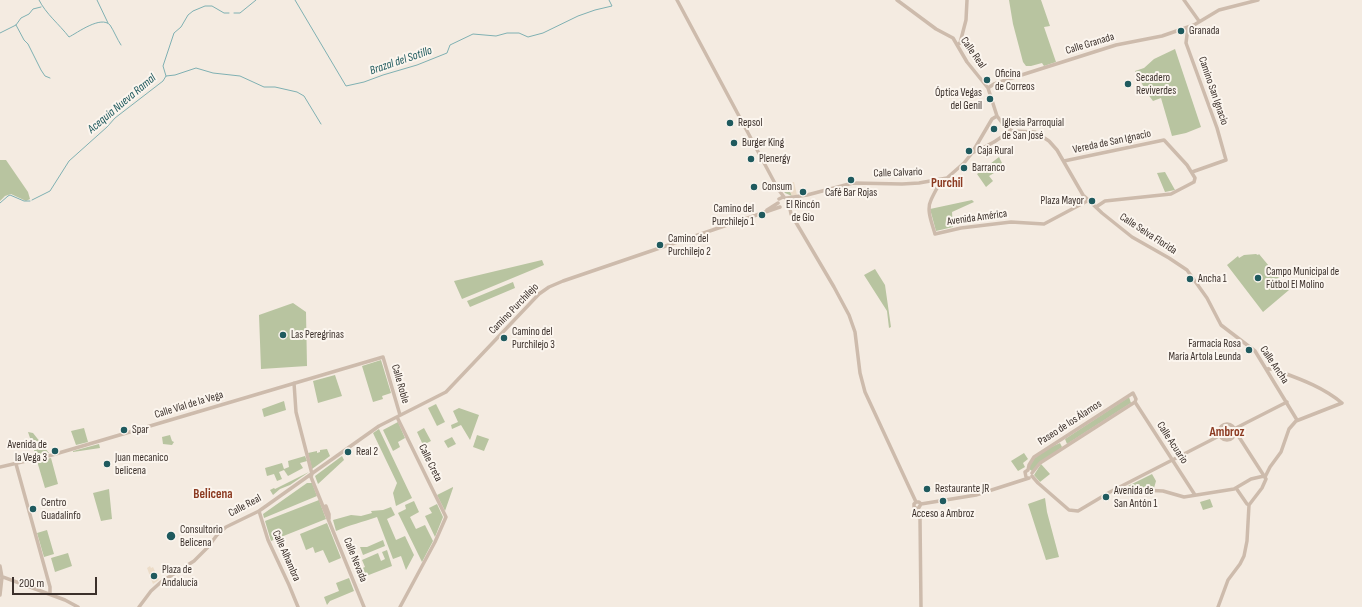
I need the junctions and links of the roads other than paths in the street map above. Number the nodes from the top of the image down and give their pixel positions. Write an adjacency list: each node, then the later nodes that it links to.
1 (677, 0): 16 (street)
2 (897, 0): 8 (street, Calle Real)
3 (967, 0): 8 (street)
4 (1184, 0): 6 (street)
5 (1258, 0): 6 (street, Calle Granada)
6 (1199, 21): 7 (street, Calle Granada)
7 (1188, 27): 9 (street, Calle Granada); 14 (street, Camino San Ignacio)
8 (957, 45): 9 (street, Calle Real)
9 (988, 88): 10 (street, Calle Real)
10 (997, 116): 11 (street); 12 (street, Calle Calvario)
11 (1010, 130): 12 (street); 13 (street, Calle Selva Florida)
12 (978, 148): 15 (street, Calle Calvario)
13 (1064, 161): 14 (street, Vereda de San Ignacio); 17 (street, Calle Selva Florida)
14 (1192, 172): 20 (street)
15 (941, 180): 17 (street, Avenida América); 19 (street, Calle Calvario)
16 (778, 189): 18 (street); 19 (street)
17 (1089, 200): 20 (street, Calle Selva Florida)
18 (778, 201): 19 (street, Camino Purchilejo); 19 (street); 21 (street, Camino Purchilejo)
19 (786, 206): 21 (street, Camino Purchilejo); 44 (street)
20 (1096, 207): 22 (street, Calle Selva Florida)
21 (761, 213): 29 (street, Camino Purchilejo)
22 (1186, 270): 24 (street, Calle Ancha)
23 (383, 357): 25 (street, Calle Vial de la Vega); 29 (street, Calle Roble)
24 (1268, 370): 28 (street, Calle Ancha); 30 (street)
25 (294, 383): 35 (street, Calle Vial de la Vega); 38 (street, Calle Nevada)
26 (1129, 395): 27 (street, Calle Acuario); 37 (street, Paseo de los Álamos)
27 (1134, 402): 34 (street, Calle Acuario); 40 (street, Paseo de los Álamos)
28 (1287, 402): 30 (street, Calle Ancha); 31 (street)
29 (398, 416): 38 (street, Camino Purchilejo); 57 (street, Calle Creta)
30 (1297, 420): 39 (street)
31 (1234, 429): 32 (street); 33 (street)
32 (1235, 435): 33 (street); 39 (street)
33 (1219, 436): 34 (street)
34 (1173, 460): 41 (street); 43 (street, Calle Acuario)
35 (16, 464): 36 (street, Calle Vial de la Vega); 51 (street)
36 (0, 468)
37 (1028, 470): 40 (street); 40 (street, Paseo de los Álamos)
38 (312, 474): 48 (street, Calle Real); 56 (street, Calle Nevada)
39 (1265, 476): 42 (street); 46 (street)
40 (1029, 477): 41 (street); 45 (street)
41 (1122, 487): 43 (street)
42 (1236, 488): 43 (street); 46 (street)
43 (1195, 495)
44 (916, 502): 45 (street); 47 (street)
45 (921, 504): 47 (street)
46 (1249, 505): 59 (street)
47 (918, 508): 58 (street)
48 (259, 511): 54 (street, Calle Real); 55 (street, Calle Alhambra)
49 (0, 566): 50 (street)
50 (1, 577): 51 (street); 52 (street)
51 (50, 594): 53 (street)
52 (0, 595)
53 (78, 607)
54 (139, 607)
55 (298, 607)
56 (364, 607)
57 (400, 607)
58 (921, 607)
59 (1218, 607)

